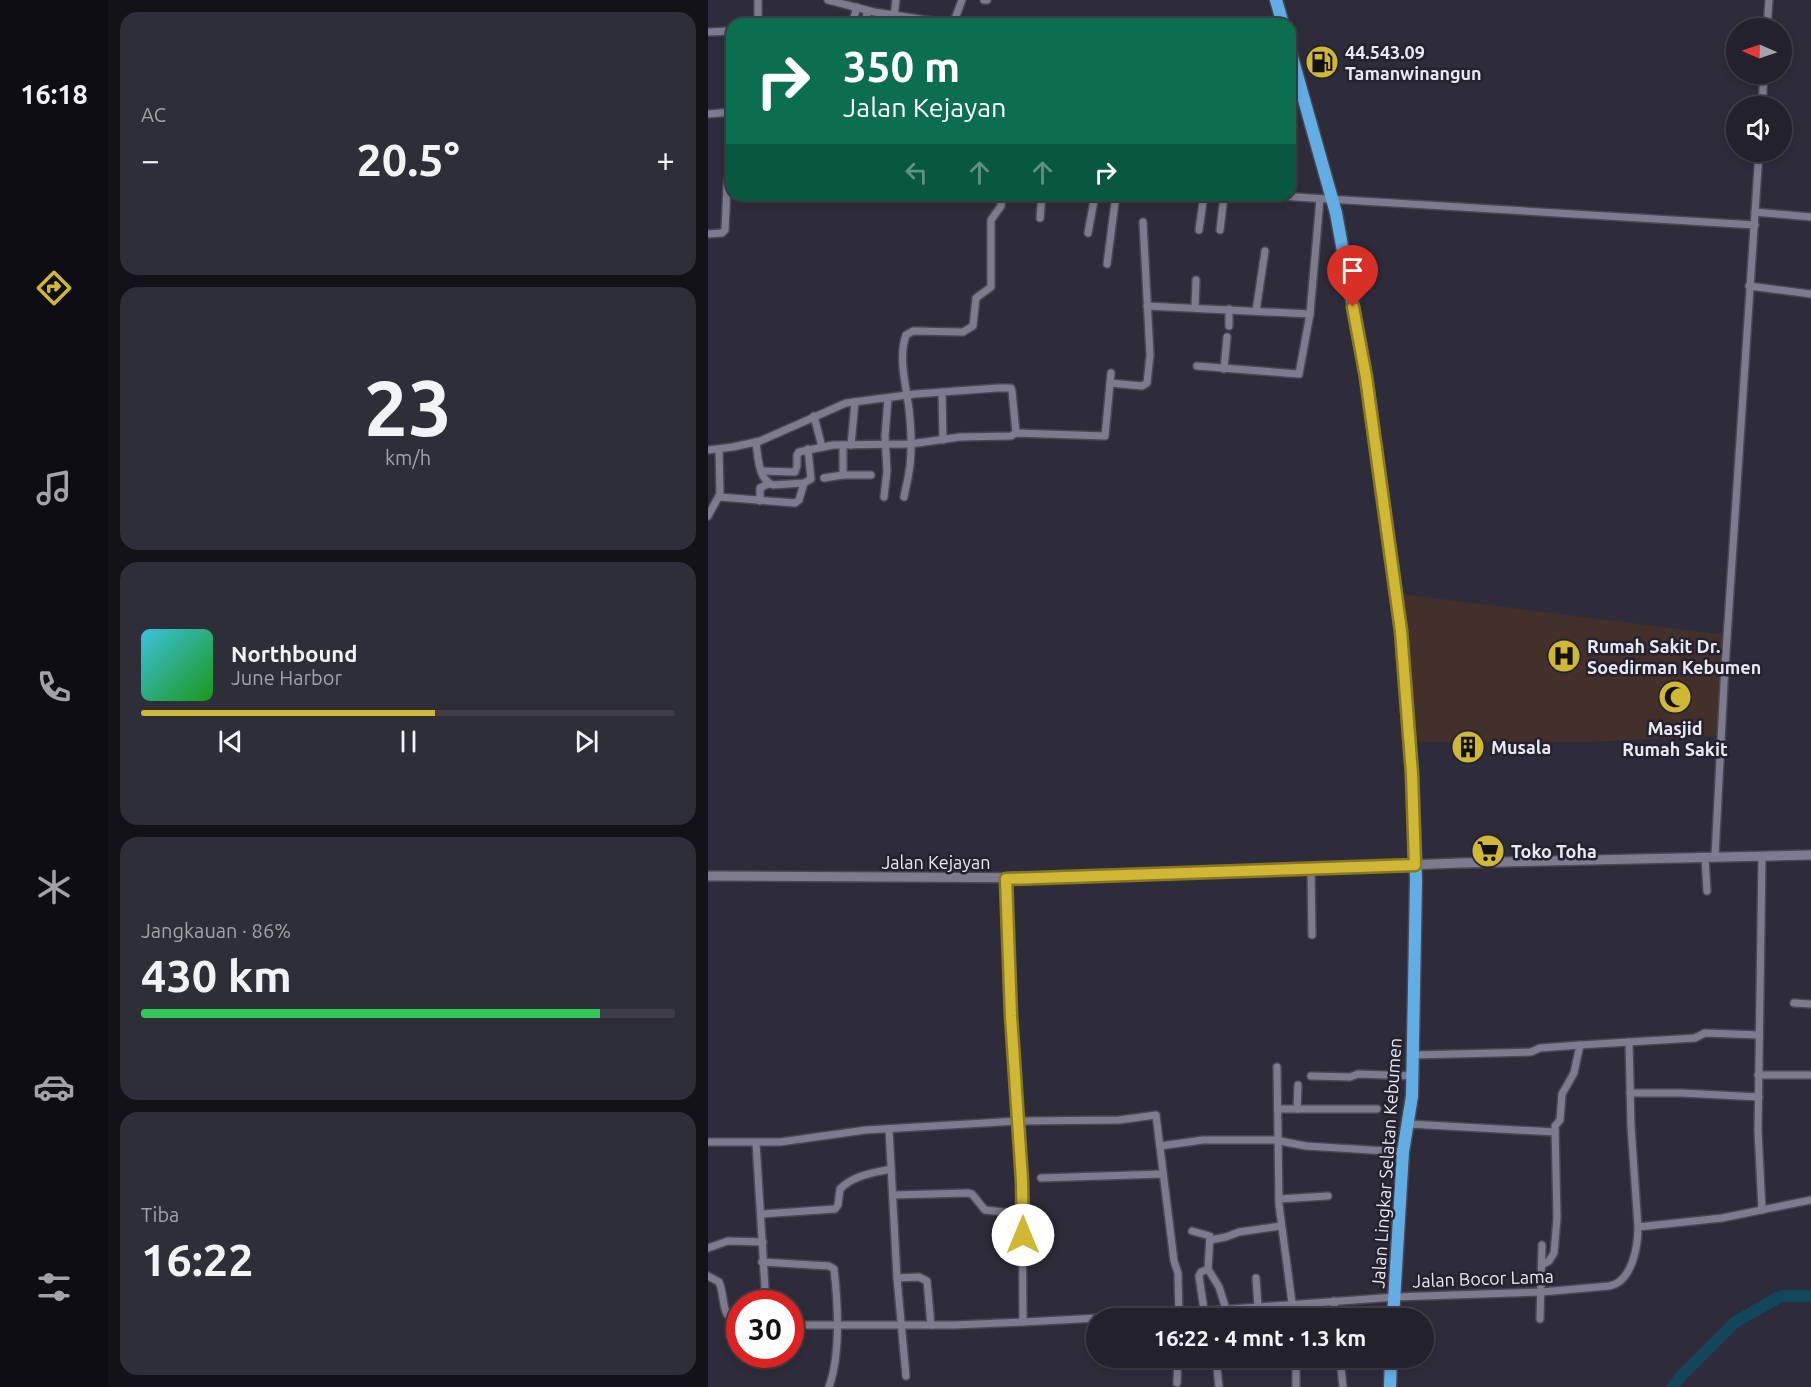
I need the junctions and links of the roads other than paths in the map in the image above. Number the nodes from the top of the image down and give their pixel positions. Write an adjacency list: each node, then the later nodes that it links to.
1 (758, 0): 10 (street)
2 (828, 0): 7 (street)
3 (896, 0): 9 (street)
4 (962, 0): 14 (street)
5 (1276, 0): 15 (highway)
6 (1769, 0): 16 (street)
7 (858, 8): 8 (street); 11 (street)
8 (867, 11): 9 (street); 12 (street)
9 (894, 16): 13 (street)
10 (758, 18)
11 (854, 18)
12 (866, 18)
13 (908, 18)
14 (954, 18)
15 (1281, 18)
16 (1768, 18)
17 (726, 31): 18 (street)
18 (708, 32)
19 (1296, 74): 24 (highway, Jalan Lingkar Selatan Kebumen)
20 (726, 112): 21 (street)
21 (708, 114)
22 (1758, 162): 32 (street)
23 (1296, 198): 24 (street)
24 (1327, 200): 36 (street); 50 (street); 88 (highway, Jalan Lingkar Selatan Kebumen)
25 (726, 201): 40 (street)
26 (1001, 201): 58 (street)
27 (1041, 201): 34 (street)
28 (1094, 201): 39 (street)
29 (1115, 201): 42 (street)
30 (1203, 201): 37 (street)
31 (1223, 201): 38 (street)
32 (1755, 212): 33 (street); 36 (street)
33 (1811, 217)
34 (1040, 218)
35 (1143, 222): 46 (street)
36 (1755, 225): 44 (street)
37 (1199, 230)
38 (1220, 230)
39 (1088, 233)
40 (708, 234)
41 (1265, 251): 49 (street)
42 (1107, 264)
43 (1196, 280): 47 (street)
44 (1749, 286): 45 (street); 86 (street)
45 (1811, 294)
46 (1147, 306): 47 (street); 56 (street)
47 (1195, 307): 48 (street)
48 (1229, 309): 49 (street); 51 (street)
49 (1256, 311): 50 (street)
50 (1310, 314): 54 (street)
51 (1229, 326)
52 (1227, 337): 54 (street)
53 (1197, 366): 54 (street)
54 (1224, 369)
55 (1111, 373): 56 (street)
56 (1110, 382): 62 (street)
57 (942, 392): 58 (street); 62 (street); 63 (street)
58 (906, 395): 59 (street); 66 (street)
59 (888, 399): 60 (street); 65 (street)
60 (855, 402): 61 (street); 67 (street)
61 (814, 416): 64 (street); 68 (street)
62 (1016, 433): 63 (street)
63 (943, 440): 66 (street)
64 (756, 442): 69 (street); 72 (street)
65 (886, 444): 66 (street); 67 (street); 81 (street)
66 (910, 444): 82 (street)
67 (847, 445): 68 (street); 74 (street)
68 (822, 447): 70 (street)
69 (719, 449): 71 (street); 80 (street)
70 (808, 449): 73 (street); 78 (street)
71 (708, 450)
72 (761, 471): 73 (street); 77 (street)
73 (784, 472): 79 (street)
74 (843, 475): 75 (street); 76 (street)
75 (871, 475)
76 (824, 478)
77 (768, 483): 79 (street); 83 (street)
78 (804, 483): 79 (street); 83 (street)
79 (784, 486)
80 (718, 497): 83 (street); 84 (street)
81 (884, 497)
82 (904, 497)
83 (760, 501)
84 (708, 516)
85 (1811, 855): 87 (main road, Jalan Kejayan)
86 (1710, 856): 87 (main road, Jalan Kejayan); 88 (main road, Jalan Kejayan); 92 (street)
87 (1762, 856): 96 (street)
88 (1415, 865): 89 (main road, Jalan Kejayan); 99 (highway, Jalan Lingkar Selatan Kebumen)
89 (1311, 869): 91 (main road, Jalan Kejayan); 93 (street)
90 (708, 876): 91 (main road, Jalan Kejayan)
91 (1006, 879): 111 (street)
92 (1707, 891)
93 (1312, 935)
94 (1794, 1003): 95 (street)
95 (1811, 1004)
96 (1759, 1035): 97 (street); 101 (street)
97 (1629, 1042): 98 (street); 106 (street)
98 (1580, 1044): 99 (street); 114 (street)
99 (1413, 1055): 104 (highway, Jalan Lingkar Selatan Kebumen)
100 (1277, 1067): 109 (street)
101 (1758, 1075): 102 (street); 107 (street)
102 (1811, 1075)
103 (1311, 1076): 104 (street)
104 (1413, 1076): 112 (highway, Jalan Lingkar Selatan Kebumen)
105 (1298, 1085): 110 (street)
106 (1630, 1093): 107 (street); 131 (street)
107 (1759, 1097): 127 (street)
108 (1377, 1108): 110 (street)
109 (1278, 1109): 110 (street); 115 (street)
110 (1297, 1109)
111 (1018, 1121): 113 (street); 118 (street); 129 (street)
112 (1409, 1124): 114 (street); 119 (highway, Jalan Lingkar Selatan Kebumen)
113 (889, 1129): 117 (street); 120 (street)
114 (1555, 1132): 138 (street)
115 (1277, 1140): 118 (street); 119 (street); 125 (street)
116 (708, 1142): 117 (street)
117 (756, 1143): 128 (street)
118 (1160, 1146): 121 (street)
119 (1403, 1152): 145 (highway, Jalan Lingkar Selatan Kebumen)
120 (891, 1169): 123 (street); 128 (street)
121 (1163, 1174): 122 (street); 149 (street)
122 (1041, 1178)
123 (893, 1195): 129 (street); 141 (street)
124 (1328, 1196): 125 (street)
125 (1279, 1199): 130 (street)
126 (1811, 1200): 127 (street)
127 (1762, 1210): 131 (street)
128 (761, 1214): 134 (street)
129 (1022, 1214): 159 (street)
130 (1281, 1226): 133 (street); 147 (street)
131 (1638, 1227): 144 (street, Jalan Bocor Lama)
132 (1192, 1231): 133 (street)
133 (1210, 1240): 139 (street)
134 (763, 1242): 136 (street); 137 (street)
135 (1542, 1245): 138 (street)
136 (708, 1248)
137 (762, 1262): 143 (street); 161 (street)
138 (1543, 1264): 144 (street)
139 (1208, 1269): 150 (street); 151 (street)
140 (708, 1276): 156 (street)
141 (897, 1278): 162 (street); 163 (street)
142 (1256, 1278): 148 (street)
143 (765, 1290)
144 (1542, 1292): 145 (street, Jalan Bocor Lama); 157 (street)
145 (1395, 1297): 146 (street, Jalan Bocor Lama); 155 (highway, Jalan Lingkar Selatan Kebumen)
146 (1334, 1301): 147 (street, Jalan Bocor Lama); 154 (street)
147 (1293, 1305): 148 (street, Jalan Bocor Lama); 153 (street)
148 (1258, 1307): 152 (street, Jalan Bocor Lama)
149 (1179, 1308)
150 (1204, 1308)
151 (1226, 1308)
152 (1242, 1308)
153 (1293, 1308)
154 (1334, 1308)
155 (1394, 1308)
156 (726, 1313)
157 (1540, 1319)
158 (1086, 1320): 159 (street, Jalan Bocor Lama)
159 (1023, 1322): 163 (street, Jalan Bocor Lama)
160 (804, 1325): 161 (street, Jalan Bocor Lama)
161 (837, 1325): 162 (street, Jalan Bocor Lama); 171 (street)
162 (902, 1325): 163 (street, Jalan Bocor Lama); 169 (street)
163 (931, 1325)
164 (1178, 1368): 170 (street)
165 (1217, 1368): 172 (street)
166 (1296, 1368): 173 (street)
167 (1341, 1368): 174 (street)
168 (1391, 1368): 175 (highway)
169 (906, 1376)
170 (1177, 1383)
171 (829, 1387)
172 (1219, 1387)
173 (1296, 1387)
174 (1343, 1387)
175 (1390, 1387)

